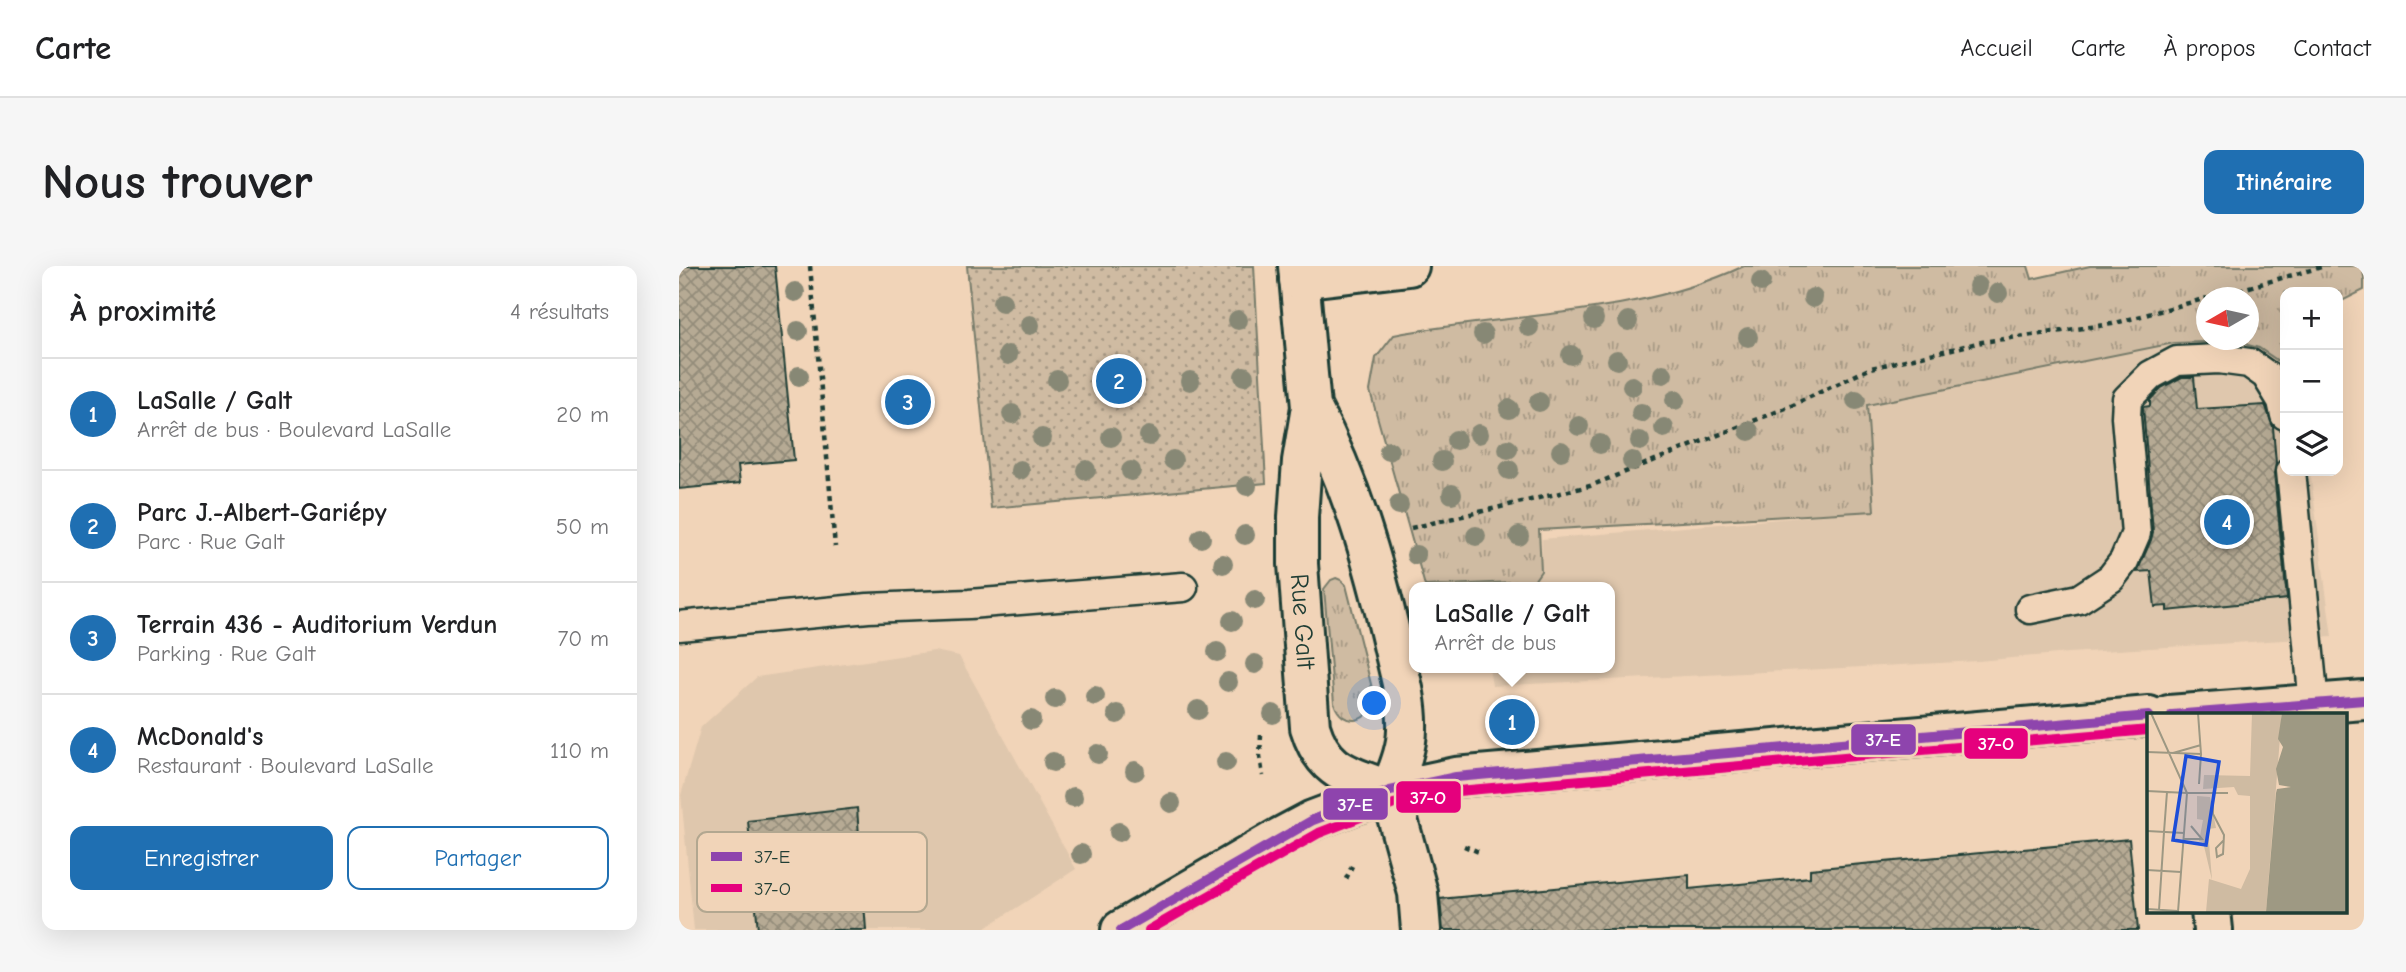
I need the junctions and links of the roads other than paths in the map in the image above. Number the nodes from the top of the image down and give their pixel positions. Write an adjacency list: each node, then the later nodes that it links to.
1 (1409, 266): 2 (main road)
2 (1298, 273): 3 (main road, Rue Galt)
3 (1311, 407): 13 (main road, Rue Galt); 13 (main road, Rue Galt)
4 (2285, 413): 7 (lane)
5 (2291, 476): 10 (lane)
6 (1183, 587): 8 (lane)
7 (2030, 609)
8 (679, 626)
9 (2364, 700): 10 (main road)
10 (2314, 704): 11 (main road)
11 (2198, 713)
12 (2147, 716): 13 (main road)
13 (1390, 791): 15 (main road); 16 (main road)
14 (2211, 912): 17 (main road)
15 (1121, 930)
16 (1421, 930)
17 (2213, 930)

